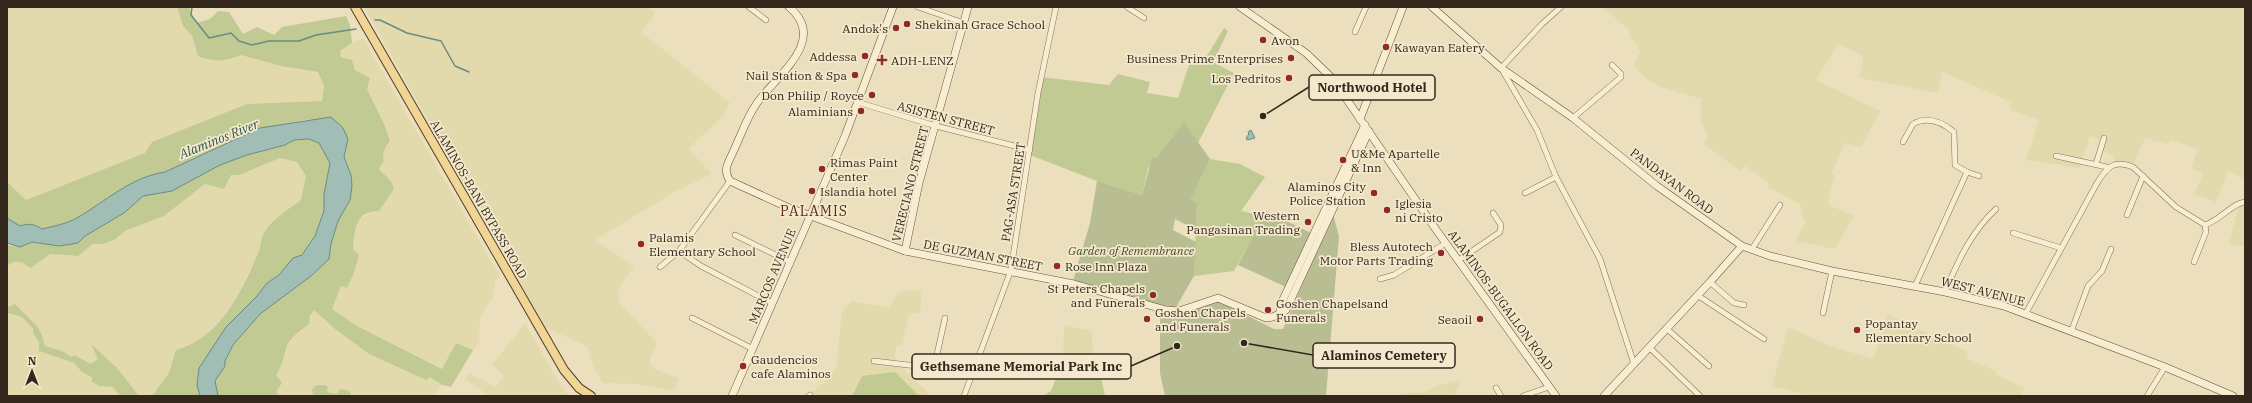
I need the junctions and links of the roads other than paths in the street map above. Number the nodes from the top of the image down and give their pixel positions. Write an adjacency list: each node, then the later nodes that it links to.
1 (356, 7): 83 (main road, ALAMINOS-BANI BYPASS ROAD)
2 (749, 7): 15 (street)
3 (789, 7): 35 (street)
4 (893, 7): 20 (street, MARCOS AVENUE)
5 (918, 7): 16 (street)
6 (968, 7): 16 (street, VERECIANO STREET)
7 (1056, 7): 27 (street, PAG-ASA STREET)
8 (1127, 7): 14 (street)
9 (1240, 7): 22 (street, ALAMINOS-BUGALLON ROAD)
10 (1366, 7): 17 (street)
11 (1403, 7): 22 (street)
12 (1432, 7): 19 (street, PANDAYAN ROAD)
13 (1561, 7): 19 (street)
14 (1144, 18)
15 (766, 20)
16 (964, 22): 23 (street, VERECIANO STREET)
17 (1355, 32)
18 (1612, 65): 21 (street)
19 (1501, 68): 21 (street, PANDAYAN ROAD); 34 (street)
20 (857, 102): 23 (street, ASISTEN STREET); 42 (street, MARCOS AVENUE)
21 (1573, 118): 47 (street, PANDAYAN ROAD)
22 (1360, 119): 24 (street, ALAMINOS-BUGALLON ROAD)
23 (936, 126): 27 (street, ASISTEN STREET); 52 (street, VERECIANO STREET)
24 (1367, 128): 46 (street, ALAMINOS-BUGALLON ROAD); 57 (street, DE GUZMAN STREET)
25 (2104, 138): 29 (street)
26 (1903, 142): 31 (street)
27 (1030, 150): 57 (street, PAG-ASA STREET)
28 (2056, 156): 29 (street)
29 (2096, 164): 30 (street)
30 (2107, 167): 33 (street); 48 (street)
31 (1966, 172): 32 (street); 61 (street)
32 (1979, 176)
33 (2143, 176): 41 (street); 43 (street)
34 (1556, 177): 36 (street); 76 (street)
35 (730, 181): 42 (street, DE GUZMAN STREET); 51 (street)
36 (1525, 193)
37 (2245, 202): 43 (street)
38 (1780, 205): 49 (street)
39 (1996, 209): 62 (street)
40 (1494, 214): 53 (street)
41 (2127, 215)
42 (810, 216): 52 (street, DE GUZMAN STREET); 54 (street, MARCOS AVENUE)
43 (2205, 225): 55 (street)
44 (2013, 233): 48 (street)
45 (735, 235): 54 (street)
46 (1446, 243): 53 (street, ALAMINOS-BUGALLON ROAD); 59 (street)
47 (1742, 246): 49 (street, WEST AVENUE); 60 (street)
48 (2060, 248): 67 (street)
49 (1752, 249): 58 (street, WEST AVENUE)
50 (2111, 249): 71 (street)
51 (679, 251): 56 (street); 64 (street)
52 (905, 251): 57 (street, DE GUZMAN STREET)
53 (1459, 260): 81 (street, ALAMINOS-BUGALLON ROAD)
54 (790, 262): 64 (street, MARCOS AVENUE)
55 (2194, 262)
56 (660, 267)
57 (1011, 270): 80 (street, PAG-ASA STREET)
58 (1832, 271): 61 (street, WEST AVENUE); 66 (street)
59 (1380, 279)
60 (1710, 282): 63 (street); 65 (street)
61 (1915, 286): 62 (street, WEST AVENUE)
62 (1945, 292): 67 (street, WEST AVENUE)
63 (1697, 295): 70 (street); 72 (street)
64 (772, 303): 74 (street, MARCOS AVENUE)
65 (1744, 305)
66 (1823, 313)
67 (2026, 313): 71 (street, WEST AVENUE)
68 (692, 318): 74 (street)
69 (945, 318): 79 (street)
70 (1666, 328): 73 (street); 77 (street)
71 (2071, 332): 78 (street, WEST AVENUE)
72 (1764, 339)
73 (1649, 348): 76 (street); 90 (street)
74 (753, 349): 84 (street, MARCOS AVENUE)
75 (874, 362): 79 (street)
76 (1634, 364): 89 (street)
77 (1709, 366)
78 (2165, 366): 91 (street); 92 (street, WEST AVENUE)
79 (934, 368): 80 (street)
80 (970, 376): 85 (street, PAG-ASA STREET)
81 (1549, 387): 87 (street); 88 (street, ALAMINOS-BUGALLON ROAD)
82 (1496, 388): 86 (street)
83 (591, 396)
84 (732, 396)
85 (964, 396)
86 (1501, 396)
87 (1523, 396)
88 (1556, 396)
89 (1604, 396)
90 (1700, 396)
91 (2148, 396)
92 (2233, 396)

